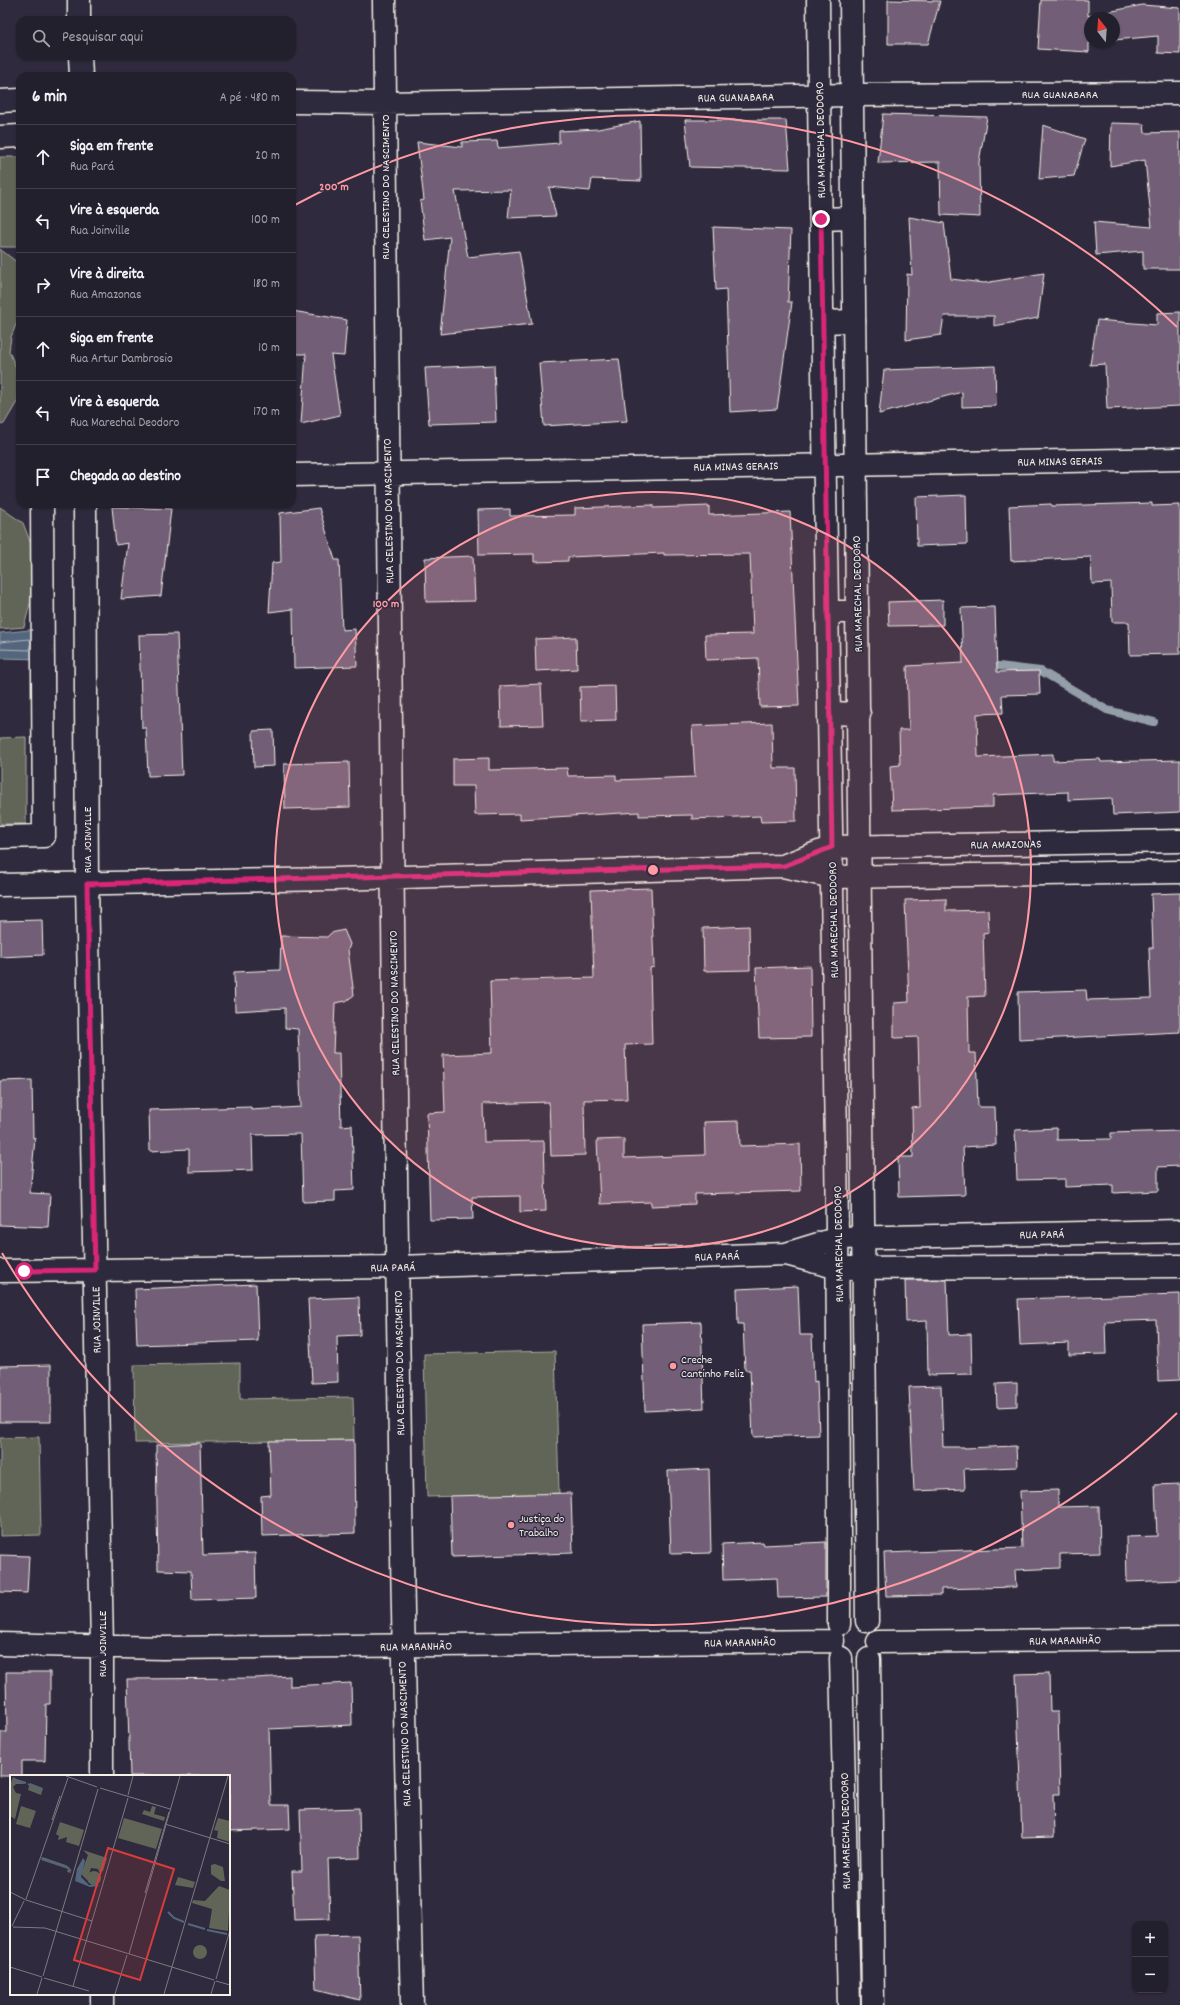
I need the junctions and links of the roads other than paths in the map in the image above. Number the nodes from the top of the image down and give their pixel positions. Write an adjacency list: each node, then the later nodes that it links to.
1 (79, 0): 5 (street)
2 (384, 0): 14 (street, RUA CELESTINO DO NASCIMENTO)
3 (818, 0): 10 (street, RUA MARECHAL DEODORO)
4 (851, 0): 9 (street, RUA MARECHAL DEODORO)
5 (79, 16)
6 (80, 60): 7 (street)
7 (81, 72)
8 (1180, 92): 9 (street, RUA GUANABARA)
9 (852, 95): 10 (street, RUA GUANABARA); 17 (street, RUA MARECHAL DEODORO)
10 (819, 96): 14 (street, RUA GUANABARA); 18 (street, RUA MARECHAL DEODORO)
11 (16, 100): 12 (street)
12 (0, 101)
13 (296, 102): 14 (street, RUA GUANABARA)
14 (385, 103): 24 (street, RUA CELESTINO DO NASCIMENTO)
15 (16, 136): 16 (street)
16 (0, 137)
17 (853, 218): 18 (street); 19 (street, RUA MARECHAL DEODORO)
18 (821, 219): 20 (street, RUA MARECHAL DEODORO)
19 (854, 321): 20 (street); 23 (street, RUA MARECHAL DEODORO)
20 (823, 322): 22 (street, RUA MARECHAL DEODORO)
21 (1180, 459): 23 (street, RUA MINAS GERAIS)
22 (825, 464): 23 (street, RUA MINAS GERAIS); 24 (street, RUA MINAS GERAIS); 28 (street, RUA MARECHAL DEODORO)
23 (855, 465): 29 (street, RUA MARECHAL DEODORO)
24 (387, 474): 25 (street, RUA MINAS GERAIS); 43 (street, RUA CELESTINO DO NASCIMENTO)
25 (296, 475)
26 (42, 508): 32 (street)
27 (85, 508): 45 (street, RUA JOINVILLE)
28 (829, 612): 29 (street); 30 (street, RUA MARECHAL DEODORO)
29 (857, 612): 31 (street, RUA MARECHAL DEODORO)
30 (830, 714): 31 (street); 37 (street, RUA MARECHAL DEODORO)
31 (859, 714): 36 (street, RUA MARECHAL DEODORO)
32 (0, 837)
33 (1180, 841): 34 (street, RUA AMAZONAS)
34 (1101, 843): 35 (street, RUA AMAZONAS); 40 (street)
35 (1001, 844): 36 (street, RUA AMAZONAS); 41 (street)
36 (860, 846): 37 (street, RUA AMAZONAS); 42 (street, RUA MARECHAL DEODORO)
37 (832, 847): 38 (street, RUA AMAZONAS); 44 (street, RUA MARECHAL DEODORO)
38 (784, 866): 43 (street); 44 (street)
39 (1180, 872): 40 (street)
40 (1101, 873): 41 (street)
41 (1000, 874): 42 (street)
42 (860, 876): 44 (street); 48 (street, RUA MARECHAL DEODORO)
43 (393, 877): 45 (street); 59 (street, RUA CELESTINO DO NASCIMENTO)
44 (833, 877): 47 (street, RUA MARECHAL DEODORO)
45 (87, 884): 46 (street); 63 (street, RUA JOINVILLE)
46 (0, 885)
47 (835, 1013): 48 (street); 49 (street, RUA MARECHAL DEODORO)
48 (862, 1014): 50 (street, RUA MARECHAL DEODORO)
49 (836, 1122): 50 (street); 55 (street, RUA MARECHAL DEODORO)
50 (863, 1122): 54 (street, RUA MARECHAL DEODORO)
51 (1180, 1231): 52 (street, RUA PARÁ)
52 (1112, 1232): 53 (street, RUA PARÁ); 57 (street)
53 (1010, 1234): 54 (street, RUA PARÁ); 60 (street)
54 (864, 1237): 55 (street, RUA PARÁ); 62 (street, RUA MARECHAL DEODORO)
55 (838, 1238): 56 (street, RUA PARÁ); 61 (street, RUA MARECHAL DEODORO)
56 (786, 1254): 59 (street, RUA PARÁ); 61 (street, RUA PARÁ)
57 (1111, 1266): 58 (street, RUA PARÁ); 60 (street, RUA PARÁ)
58 (1180, 1266)
59 (398, 1267): 63 (street, RUA PARÁ); 74 (street, RUA CELESTINO DO NASCIMENTO)
60 (1012, 1267): 62 (street, RUA PARÁ)
61 (838, 1268): 62 (street, RUA PARÁ); 65 (street, RUA MARECHAL DEODORO)
62 (865, 1268): 66 (street, RUA MARECHAL DEODORO)
63 (95, 1270): 64 (street, RUA PARÁ); 73 (street, RUA JOINVILLE)
64 (0, 1271)
65 (839, 1402): 66 (street); 68 (street, RUA MARECHAL DEODORO)
66 (866, 1402): 67 (street, RUA MARECHAL DEODORO)
67 (867, 1500): 68 (street); 69 (street, RUA MARECHAL DEODORO)
68 (840, 1502): 71 (street, RUA MARECHAL DEODORO)
69 (867, 1621): 71 (street); 75 (street)
70 (1180, 1639): 75 (street, RUA MARANHÃO)
71 (838, 1641): 74 (street, RUA MARANHÃO); 75 (street); 77 (street, RUA MARECHAL DEODORO)
72 (0, 1644): 73 (street, RUA MARANHÃO)
73 (102, 1646): 74 (street, RUA MARANHÃO); 76 (street, RUA JOINVILLE)
74 (402, 1646): 81 (street, RUA CELESTINO DO NASCIMENTO)
75 (874, 1651): 78 (street)
76 (102, 1775)
77 (844, 1788): 78 (street); 79 (street, RUA MARECHAL DEODORO)
78 (870, 1788): 80 (street)
79 (846, 1891): 80 (street); 82 (street, RUA MARECHAL DEODORO)
80 (871, 1891): 83 (street)
81 (412, 2005)
82 (849, 2005)
83 (873, 2005)

